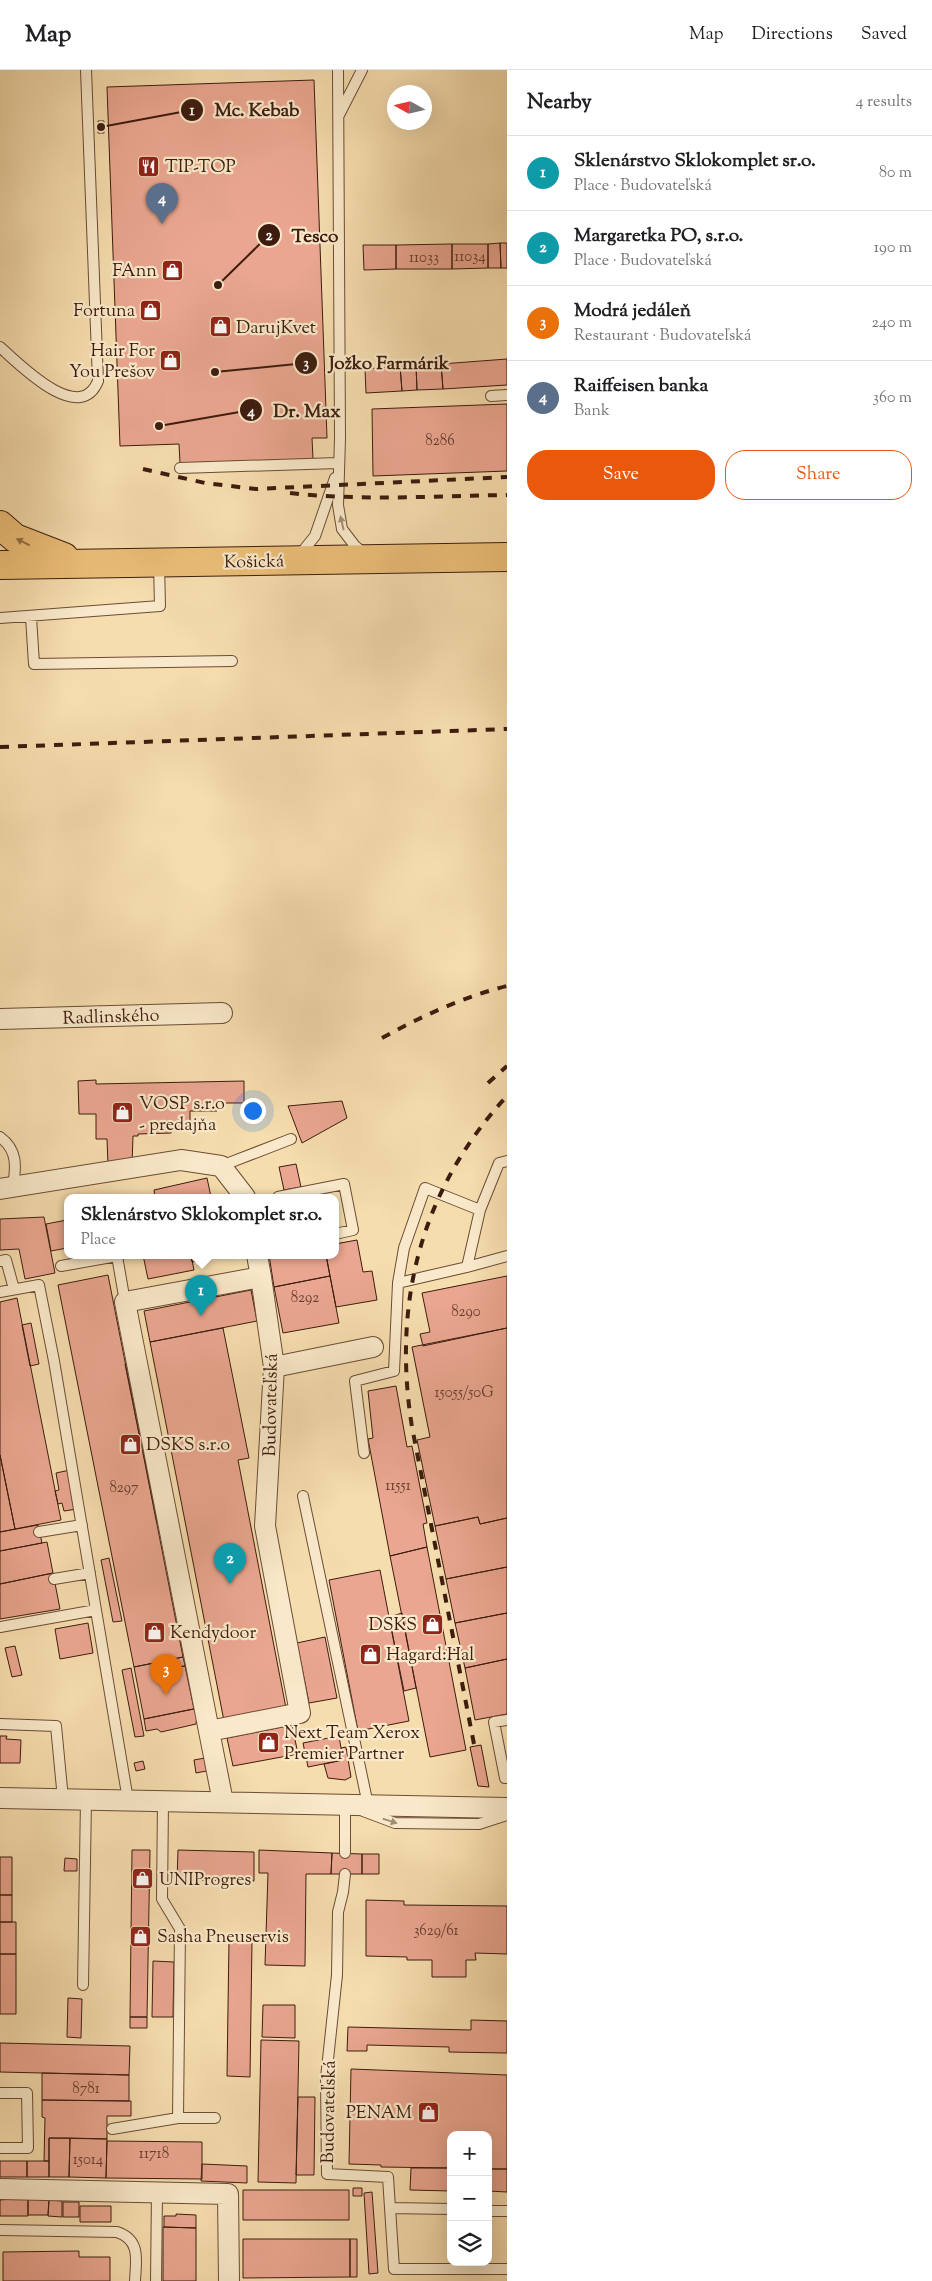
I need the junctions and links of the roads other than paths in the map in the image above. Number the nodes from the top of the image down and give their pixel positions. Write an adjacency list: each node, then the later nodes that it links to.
1 (86, 70): 5 (lane)
2 (338, 70): 4 (lane)
3 (362, 70): 4 (lane)
4 (338, 115): 8 (lane)
5 (0, 347)
6 (507, 395): 7 (lane)
7 (491, 396)
8 (338, 463): 9 (lane); 12 (lane, one-way to 8); 13 (lane)
9 (180, 468)
10 (0, 525): 15 (main road, one-way to 10)
11 (507, 557): 12 (main road, Košická)
12 (372, 559): 13 (main road, Košická)
13 (296, 560): 14 (main road, Košická)
14 (159, 562): 15 (main road, Košická); 17 (lane)
15 (82, 564): 16 (main road, Košická)
16 (0, 565)
17 (31, 616): 18 (lane); 19 (lane)
18 (0, 618)
19 (232, 662)
20 (222, 1013): 21 (street, Radlinského)
21 (0, 1019)
22 (0, 1137): 26 (lane)
23 (291, 1139): 25 (lane)
24 (507, 1161): 29 (lane)
25 (221, 1166): 26 (street); 27 (street)
26 (6, 1188)
27 (243, 1194)
28 (304, 1194): 30 (lane)
29 (480, 1210): 37 (lane); 39 (lane)
30 (339, 1233)
31 (507, 1256): 37 (lane)
32 (99, 1259): 36 (lane)
33 (120, 1259): 42 (lane)
34 (259, 1259): 38 (street, Budovateľská)
35 (0, 1261): 40 (lane)
36 (61, 1266)
37 (466, 1267): 39 (lane)
38 (261, 1277): 42 (street); 44 (street, Budovateľská)
39 (398, 1283): 45 (lane)
40 (14, 1289): 41 (lane); 47 (lane)
41 (0, 1292)
42 (125, 1302): 55 (street)
43 (373, 1347): 44 (street)
44 (274, 1367): 55 (street, Budovateľská)
45 (364, 1452)
46 (303, 1496): 64 (lane)
47 (82, 1525): 48 (lane); 49 (lane)
48 (40, 1532)
49 (90, 1574): 50 (lane); 51 (lane)
50 (54, 1579)
51 (96, 1610): 52 (lane); 60 (lane)
52 (0, 1627)
53 (507, 1720): 56 (lane)
54 (0, 1724): 58 (lane)
55 (209, 1731): 62 (street)
56 (507, 1778)
57 (0, 1798): 58 (street)
58 (63, 1799): 59 (street)
59 (86, 1799): 60 (street); 69 (lane)
60 (128, 1800): 61 (street)
61 (163, 1801): 62 (street); 71 (lane)
62 (223, 1802): 63 (street)
63 (345, 1804): 64 (street); 66 (lane, one-way to 66); 67 (lane)
64 (368, 1805): 65 (street)
65 (507, 1808)
66 (507, 1815)
67 (345, 1853)
68 (345, 1874): 77 (lane, Budovateľská)
69 (83, 1985)
70 (0, 2093): 74 (lane)
71 (178, 2118): 72 (lane); 73 (lane)
72 (215, 2118)
73 (112, 2129)
74 (0, 2148)
75 (0, 2189): 76 (street)
76 (157, 2192): 84 (lane); 85 (street)
77 (390, 2208): 78 (lane); 82 (lane, Budovateľská)
78 (447, 2209)
79 (492, 2210): 80 (lane)
80 (507, 2211)
81 (0, 2230): 83 (lane)
82 (507, 2270)
83 (135, 2281)
84 (156, 2281)
85 (229, 2281)

